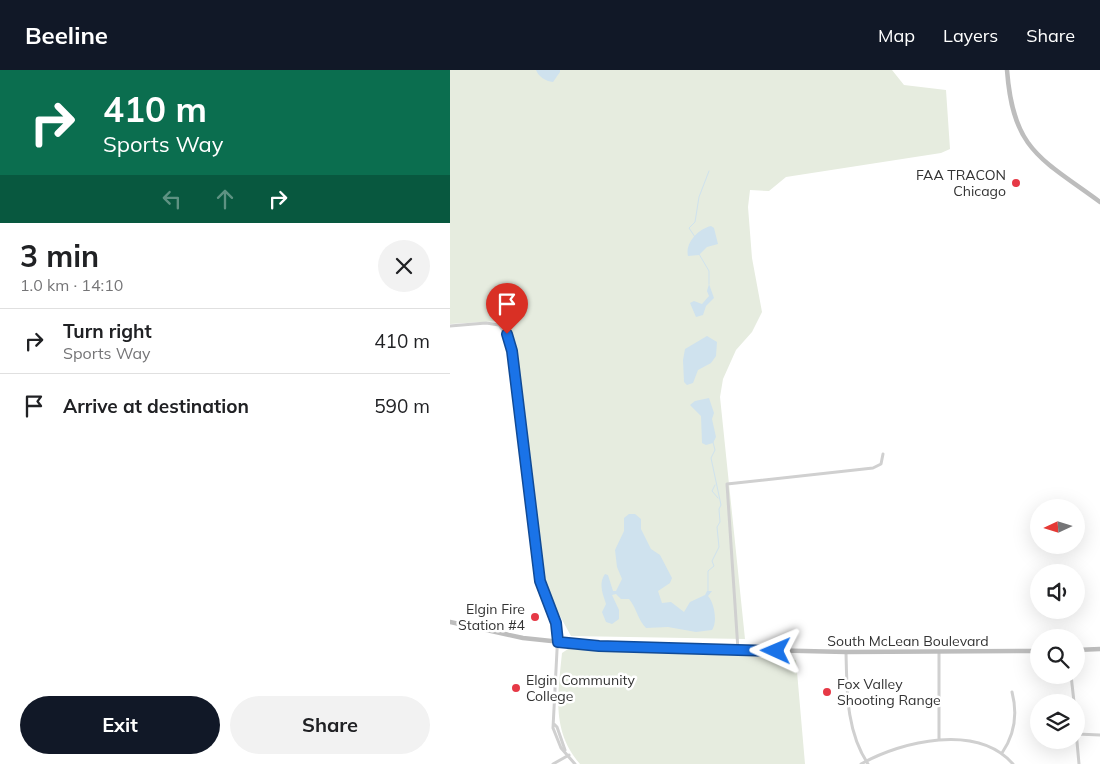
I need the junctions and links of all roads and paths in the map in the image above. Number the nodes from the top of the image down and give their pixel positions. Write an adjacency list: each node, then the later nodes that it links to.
1 (1007, 70): 2 (main road)
2 (1100, 202)
3 (450, 326): 6 (street)
4 (883, 454): 8 (street)
5 (450, 622): 6 (main road, South McLean Boulevard)
6 (558, 642): 8 (main road, South McLean Boulevard); 19 (street)
7 (1100, 649): 9 (main road)
8 (738, 650): 11 (main road, South McLean Boulevard)
9 (1085, 650)
10 (1030, 651): 12 (main road, South McLean Boulevard)
11 (846, 652): 12 (main road, South McLean Boulevard); 20 (street)
12 (939, 652): 16 (street)
13 (1012, 692): 18 (street)
14 (1085, 733): 15 (street)
15 (1100, 735)
16 (939, 740): 18 (street); 20 (street)
17 (1078, 749): 25 (street)
18 (1002, 754): 24 (street)
19 (569, 756): 21 (street); 22 (street)
20 (867, 762): 23 (street)
21 (552, 764)
22 (575, 764)
23 (861, 764)
24 (1013, 764)
25 (1079, 764)

